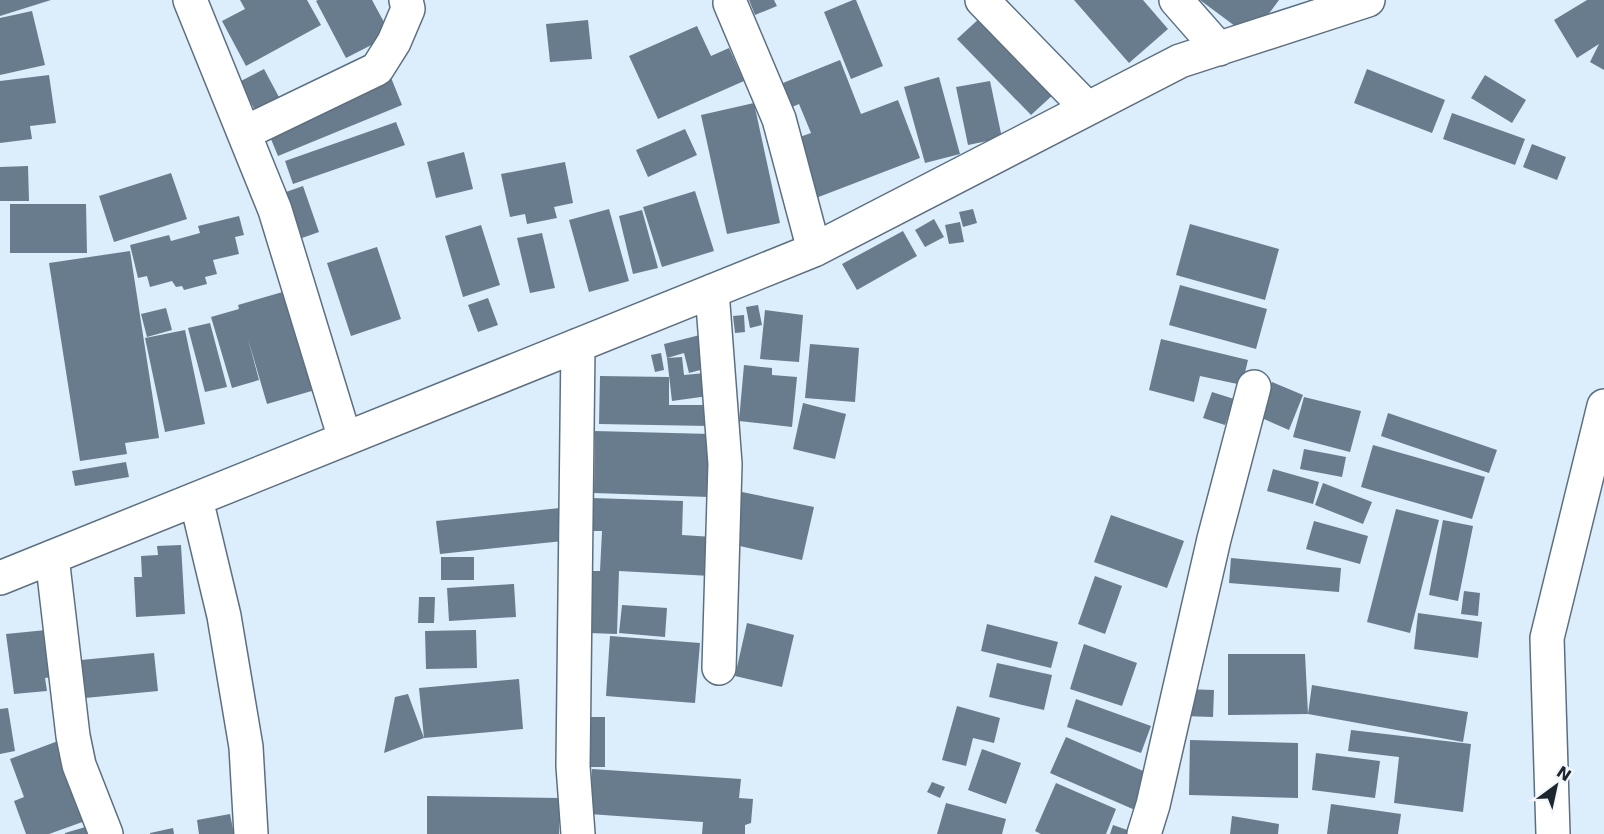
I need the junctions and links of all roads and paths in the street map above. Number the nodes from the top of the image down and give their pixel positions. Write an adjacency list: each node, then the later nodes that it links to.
1 (190, 0): 9 (street)
2 (406, 0): 9 (street)
3 (982, 0): 8 (street)
4 (1176, 0): 7 (street)
5 (1368, 0): 7 (street)
6 (730, 3): 10 (street)
7 (1219, 49): 8 (street)
8 (1087, 108): 10 (street)
9 (244, 133): 15 (street)
10 (814, 250): 11 (street)
11 (712, 291): 12 (street); 19 (street)
12 (578, 345): 15 (street); 22 (street)
13 (1254, 387): 23 (street)
14 (1604, 406): 24 (street)
15 (345, 439): 16 (street)
16 (196, 499): 17 (street); 21 (street)
17 (52, 557): 18 (street); 20 (street)
18 (0, 578)
19 (719, 668)
20 (106, 834)
21 (251, 834)
22 (578, 834)
23 (1144, 834)
24 (1553, 834)

